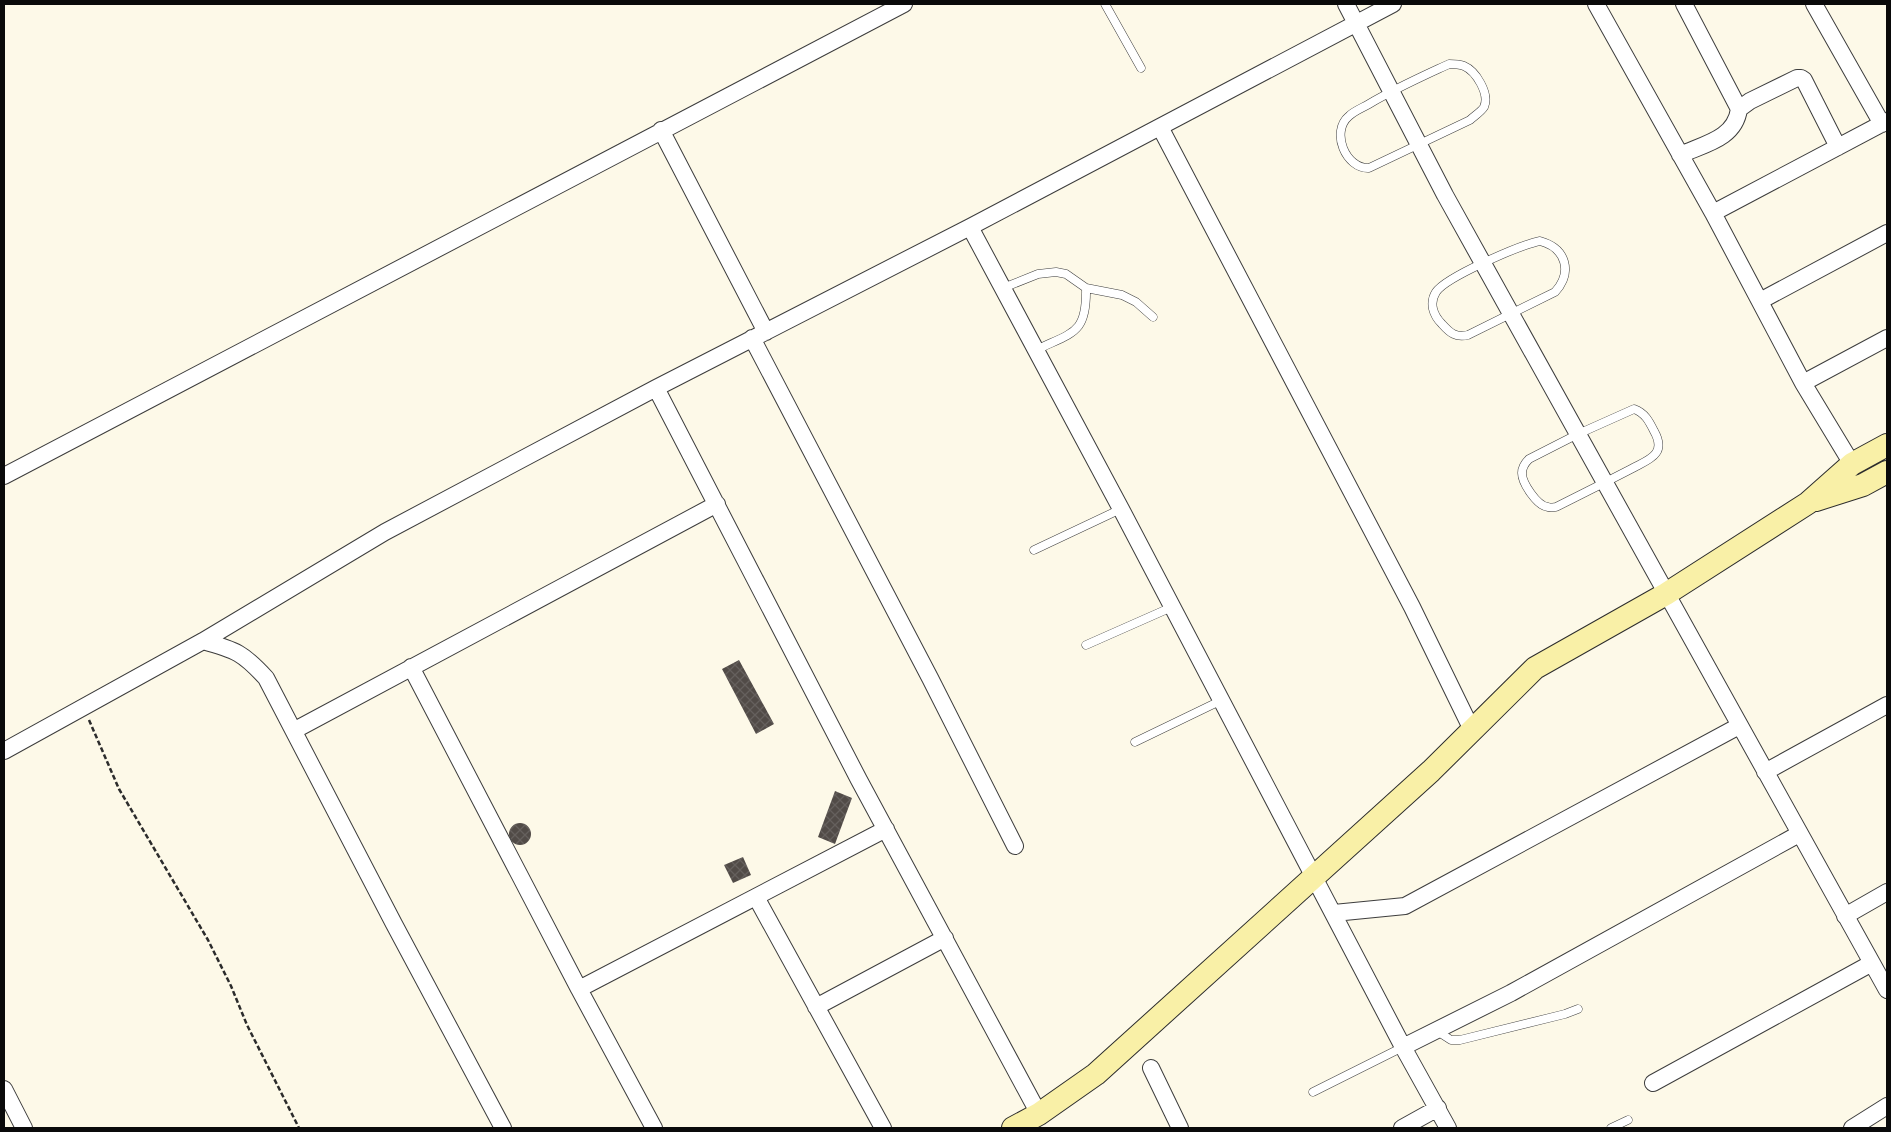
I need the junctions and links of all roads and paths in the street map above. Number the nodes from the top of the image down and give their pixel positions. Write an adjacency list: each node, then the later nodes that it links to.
1 (904, 4): 14 (street)
2 (1105, 4): 9 (lane)
3 (1346, 4): 8 (street)
4 (1393, 4): 8 (street)
5 (1596, 4): 17 (street)
6 (1684, 4): 11 (street)
7 (1814, 4): 12 (street)
8 (1356, 23): 10 (street); 13 (street)
9 (1141, 68)
10 (1392, 90): 15 (street); 15 (lane); 15 (lane)
11 (1739, 109): 16 (street); 17 (street)
12 (1884, 122): 16 (street)
13 (1160, 127): 19 (street); 52 (street)
14 (661, 130): 27 (street); 36 (street)
15 (1420, 144): 21 (street)
16 (1838, 147): 18 (street)
17 (1680, 155): 18 (street)
18 (1713, 212): 24 (street)
19 (970, 227): 22 (street); 27 (street)
20 (1887, 233): 24 (street)
21 (1484, 264): 25 (street); 25 (lane); 25 (lane)
22 (1003, 288): 23 (lane); 29 (street)
23 (1086, 288): 26 (lane); 29 (lane)
24 (1760, 301): 30 (street)
25 (1512, 314): 32 (street)
26 (1152, 317)
27 (759, 335): 31 (street); 58 (street)
28 (1887, 338): 30 (street)
29 (1036, 350): 40 (street)
30 (1803, 384): 34 (street)
31 (656, 388): 39 (street); 44 (street)
32 (1578, 434): 37 (street); 37 (lane); 37 (lane)
33 (1887, 445): 34 (main road)
34 (1852, 464): 38 (main road)
35 (1887, 472): 38 (main road)
36 (4, 476)
37 (1606, 483): 42 (street)
38 (1808, 503): 42 (main road)
39 (717, 504): 46 (street); 56 (street)
40 (1121, 509): 41 (lane); 43 (street)
41 (1034, 550)
42 (1666, 594): 50 (street); 52 (main road)
43 (1172, 607): 45 (lane); 47 (street)
44 (203, 641): 49 (street); 51 (street)
45 (1086, 645)
46 (411, 667): 51 (street); 66 (street)
47 (1222, 700): 53 (lane); 59 (street)
48 (1887, 705): 55 (street)
49 (84, 708): 54 (street); 81 (path)
50 (1739, 726): 55 (street); 62 (street)
51 (295, 730): 82 (street)
52 (1472, 730): 59 (main road)
53 (1135, 742)
54 (4, 751)
55 (1765, 772): 57 (street)
56 (886, 829): 61 (street); 64 (street)
57 (1799, 834): 63 (street); 70 (street)
58 (1015, 846)
59 (1314, 876): 62 (street); 79 (main road)
60 (1887, 892): 63 (street)
61 (756, 897): 66 (street); 68 (street)
62 (1334, 913): 71 (street)
63 (1846, 916): 65 (street)
64 (945, 938): 68 (street); 79 (street)
65 (1872, 963): 67 (street); 73 (street)
66 (578, 989): 83 (street)
67 (1887, 990)
68 (816, 1007): 84 (street)
69 (1578, 1009): 70 (lane)
70 (1437, 1031): 71 (street)
71 (1403, 1047): 75 (lane); 77 (street)
72 (1152, 1068): 85 (street)
73 (1653, 1083)
74 (4, 1089): 80 (street)
75 (1313, 1092)
76 (1887, 1106): 89 (street)
77 (1438, 1108): 86 (street); 87 (street)
78 (1628, 1120): 88 (lane)
79 (1026, 1123)
80 (24, 1128)
81 (299, 1128)
82 (504, 1128)
83 (654, 1128)
84 (883, 1128)
85 (1180, 1128)
86 (1402, 1128)
87 (1448, 1128)
88 (1610, 1128)
89 (1852, 1128)

